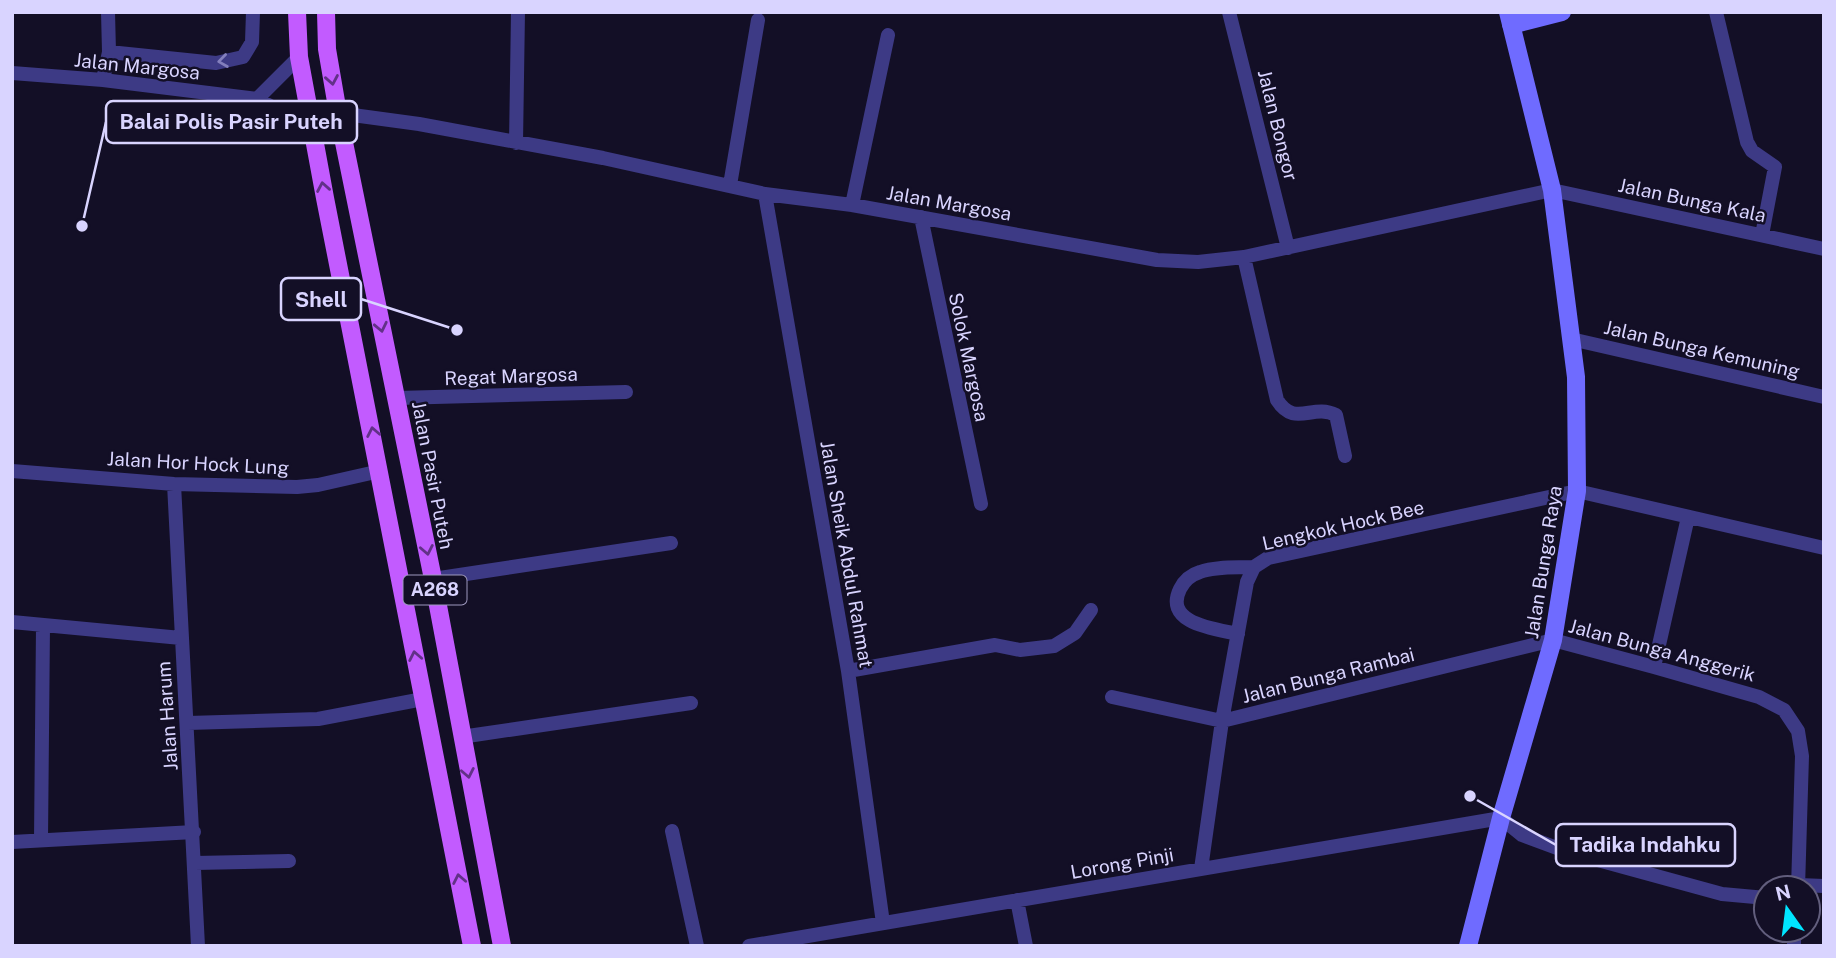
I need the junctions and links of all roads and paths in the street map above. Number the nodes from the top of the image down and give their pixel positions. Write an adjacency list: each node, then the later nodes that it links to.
1 (108, 12): 12 (street)
2 (253, 12): 12 (street, one-way to 12)
3 (297, 12): 13 (main road, A268)
4 (326, 12): 17 (main road, Jalan Pasir Puteh / A268, one-way to 17)
5 (518, 12): 19 (street)
6 (1229, 12): 26 (street, Jalan Bongor)
7 (1562, 12): 9 (main road)
8 (1716, 12): 25 (street)
9 (1509, 19): 21 (main road, Jalan Bunga Raya)
10 (758, 20): 20 (street)
11 (888, 35): 23 (street)
12 (109, 52): 15 (street)
13 (299, 57): 16 (street); 18 (main road, A268)
14 (12, 73): 15 (street, Jalan Margosa)
15 (103, 80): 16 (street, Jalan Margosa)
16 (257, 99): 18 (street)
17 (338, 113): 19 (street, Jalan Margosa); 32 (main road, Jalan Pasir Puteh / A268, one-way to 32)
18 (313, 130): 35 (main road, A268, one-way to 18)
19 (516, 143): 20 (street, Jalan Margosa)
20 (730, 185): 22 (street, Jalan Margosa)
21 (1552, 190): 25 (street, Jalan Bunga Kala); 26 (street, Jalan Margosa); 29 (main road, Jalan Bunga Raya)
22 (765, 194): 23 (street, Jalan Margosa); 51 (street, Jalan Sheik Abdul Rahmat)
23 (852, 205): 24 (street, Jalan Margosa)
24 (920, 217): 28 (street, Jalan Margosa); 38 (street, Solok Margosa)
25 (1762, 234): 27 (street, Jalan Bunga Kala)
26 (1288, 248): 28 (street, Jalan Margosa)
27 (1824, 249)
28 (1244, 257): 33 (street)
29 (1571, 339): 31 (street, Jalan Bunga Kemuning); 37 (main road, Jalan Bunga Raya)
30 (626, 392): 32 (street, Regat Margosa)
31 (1824, 397)
32 (397, 398): 43 (main road, Jalan Pasir Puteh / A268, one-way to 43)
33 (1345, 456)
34 (12, 471): 36 (street, Jalan Hor Hock Lung)
35 (380, 471): 36 (street, Jalan Hor Hock Lung); 53 (main road, A268, one-way to 35)
36 (174, 484): 48 (street, Jalan Harum)
37 (1577, 491): 39 (street); 42 (street, Lengkok Hock Bee); 49 (main road, Jalan Bunga Raya)
38 (981, 504)
39 (1688, 517): 41 (street); 50 (street)
40 (671, 543): 43 (street)
41 (1824, 548)
42 (1254, 567): 47 (street, Lengkok Hock Bee); 47 (street)
43 (433, 579): 57 (main road, Jalan Pasir Puteh / A268)
44 (1091, 610): 51 (street)
45 (12, 622): 46 (street)
46 (43, 626): 48 (street); 61 (street)
47 (1238, 634): 55 (street, Lengkok Hock Bee)
48 (181, 638): 56 (street, Jalan Harum)
49 (1553, 640): 50 (street, Jalan Bunga Anggerik); 55 (street, Jalan Bunga Rambai); 58 (main road, Jalan Bunga Raya)
50 (1654, 667): 66 (street, Jalan Bunga Anggerik)
51 (848, 671): 69 (street, Jalan Sheik Abdul Rahmat)
52 (1112, 697): 55 (street, Jalan Bunga Rambai)
53 (423, 699): 56 (street); 71 (main road, A268, one-way to 53)
54 (691, 703): 57 (street)
55 (1222, 721): 65 (street, Lengkok Hock Bee)
56 (188, 723): 60 (street, Jalan Harum)
57 (461, 737): 72 (main road, Jalan Pasir Puteh / A268, one-way to 72)
58 (1501, 818): 65 (street, Lorong Pinji); 67 (street); 76 (main road, Jalan Bunga Raya)
59 (672, 831): 73 (street)
60 (194, 832): 61 (street); 64 (street, Jalan Harum)
61 (41, 840): 62 (street)
62 (12, 842)
63 (289, 861): 64 (street)
64 (195, 863): 70 (street, Jalan Harum)
65 (1201, 869): 68 (street, Lorong Pinji)
66 (1798, 874)
67 (1752, 897)
68 (1017, 900): 69 (street, Lorong Pinji); 75 (street)
69 (883, 923): 74 (street, Lorong Pinji)
70 (198, 946)
71 (472, 946)
72 (502, 946)
73 (697, 946)
74 (749, 946)
75 (1027, 946)
76 (1468, 946)

